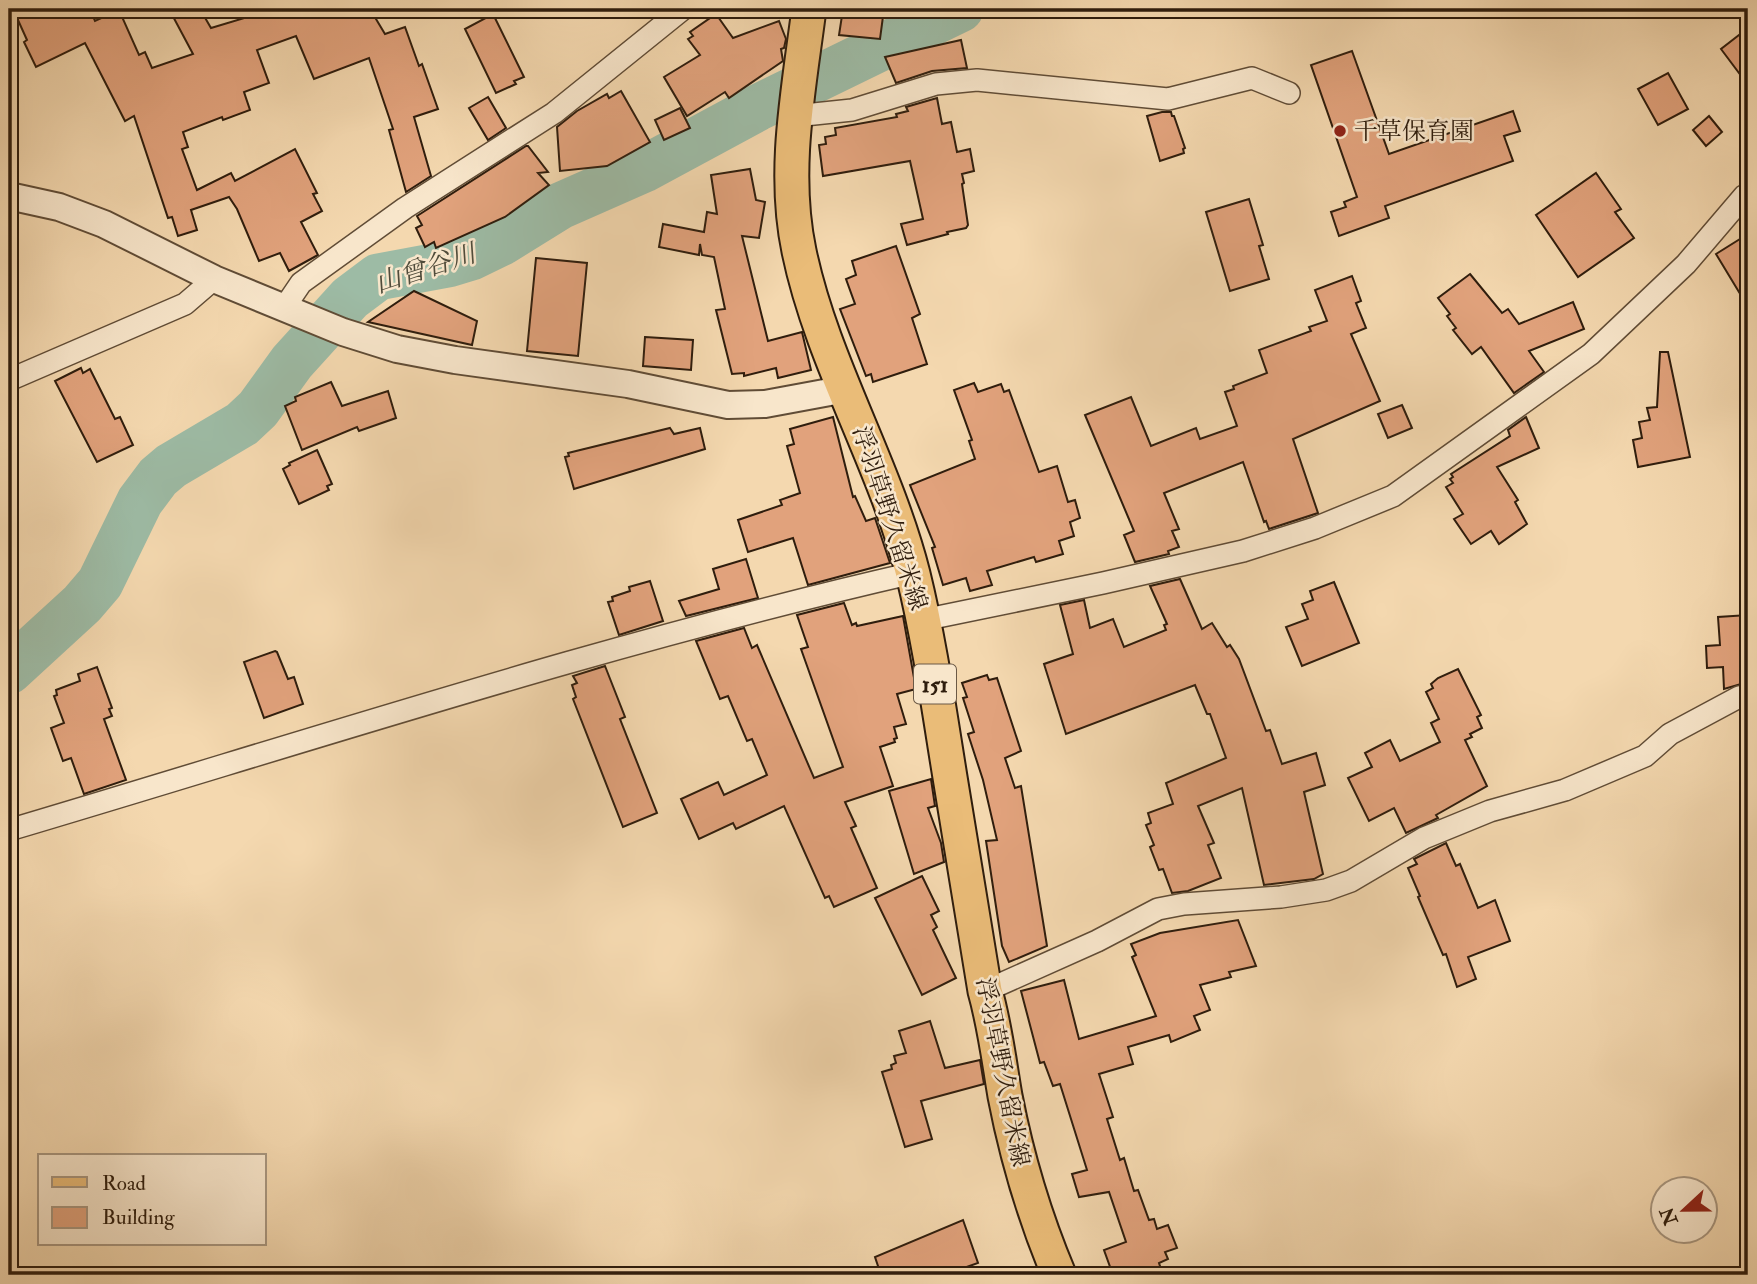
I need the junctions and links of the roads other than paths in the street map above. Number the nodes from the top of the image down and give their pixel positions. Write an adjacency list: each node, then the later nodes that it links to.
1 (683, 9): 8 (street)
2 (809, 9): 4 (main road, 浮羽草野久留米線 / 151)
3 (1289, 93): 4 (street)
4 (796, 109): 10 (main road, 浮羽草野久留米線 / 151)
5 (1748, 194): 12 (street)
6 (9, 196): 7 (street)
7 (214, 279): 8 (street); 9 (street)
8 (284, 308): 10 (street)
9 (9, 380)
10 (846, 389): 11 (main road, 浮羽草野久留米線 / 151)
11 (913, 573): 12 (main road, 浮羽草野久留米線 / 151); 14 (street)
12 (923, 620): 15 (main road, 浮羽草野久留米線 / 151)
13 (1748, 695): 15 (street)
14 (9, 830)
15 (985, 991): 16 (main road, 浮羽草野久留米線 / 151)
16 (1059, 1275)

